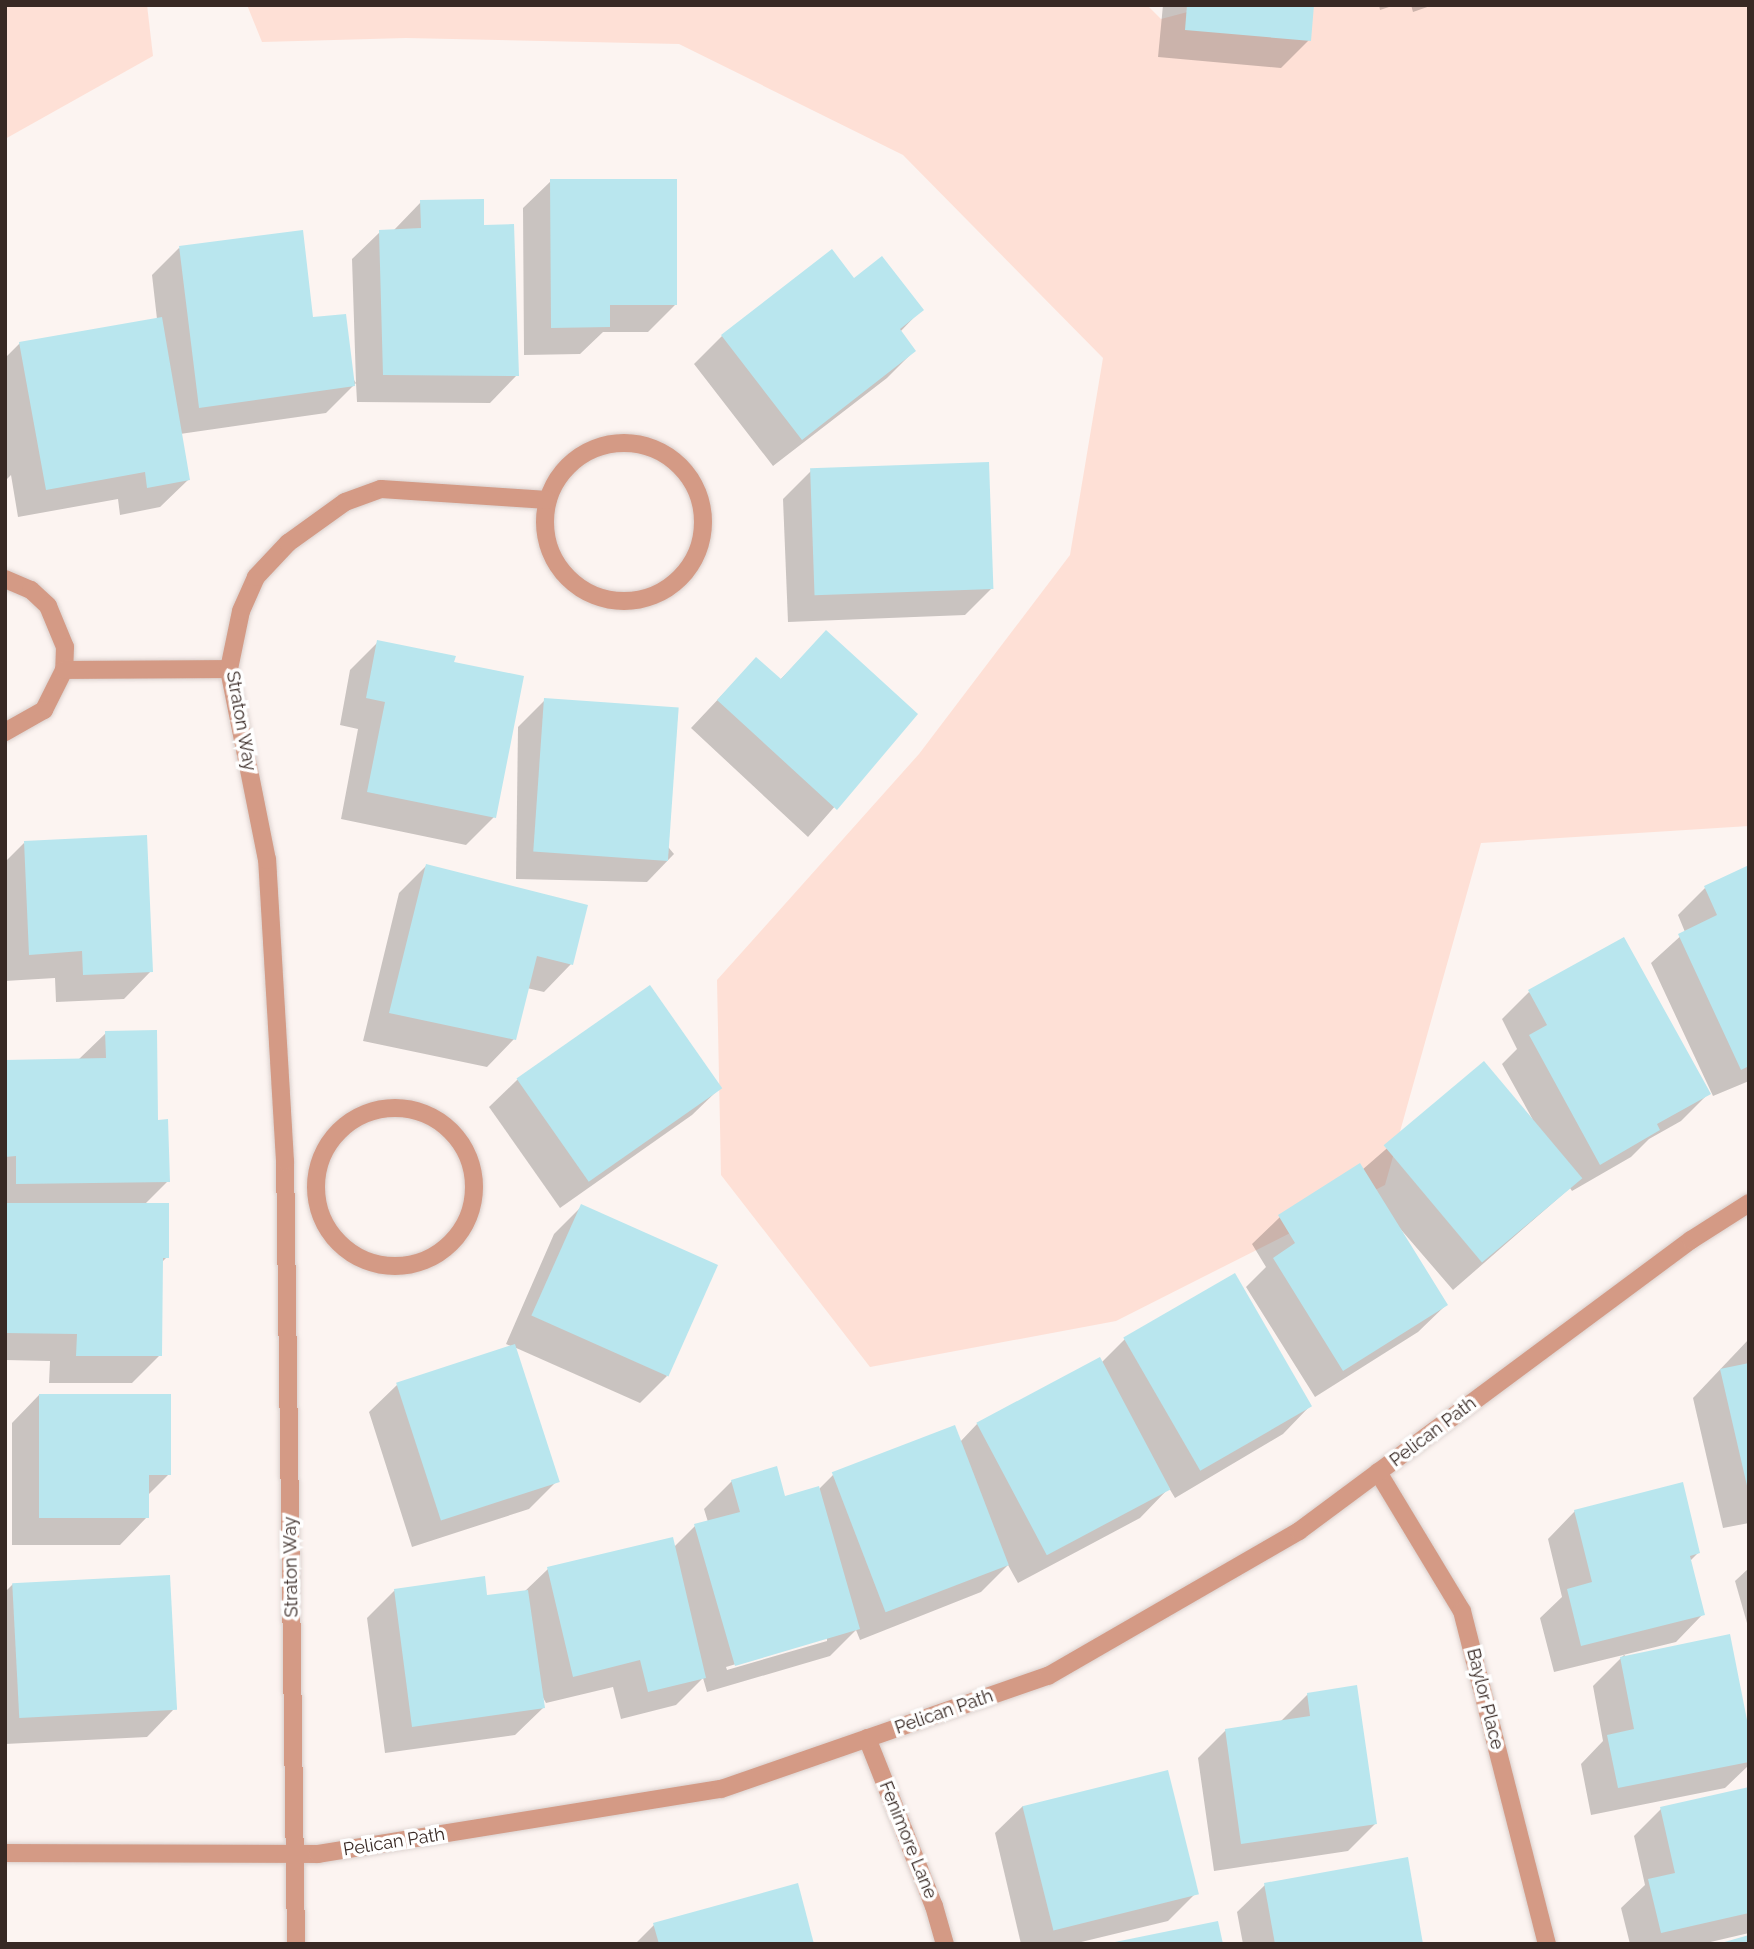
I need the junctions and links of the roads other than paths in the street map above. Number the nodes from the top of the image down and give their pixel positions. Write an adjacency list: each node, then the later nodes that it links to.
1 (548, 500): 1 (street); 3 (street, Straton Way)
2 (5, 579): 4 (street)
3 (229, 669): 4 (street); 7 (street, Straton Way)
4 (64, 670): 5 (street)
5 (5, 732)
6 (316, 1187): 6 (street); 7 (street)
7 (285, 1189): 12 (street, Straton Way)
8 (1749, 1203): 9 (street, Pelican Path)
9 (1378, 1472): 10 (street, Pelican Path); 15 (street, Baylor Place)
10 (867, 1738): 12 (street, Pelican Path); 14 (street, Fenimore Lane)
11 (5, 1853): 12 (street, Pelican Path)
12 (295, 1854): 13 (street, Straton Way)
13 (296, 1944)
14 (945, 1944)
15 (1547, 1944)

